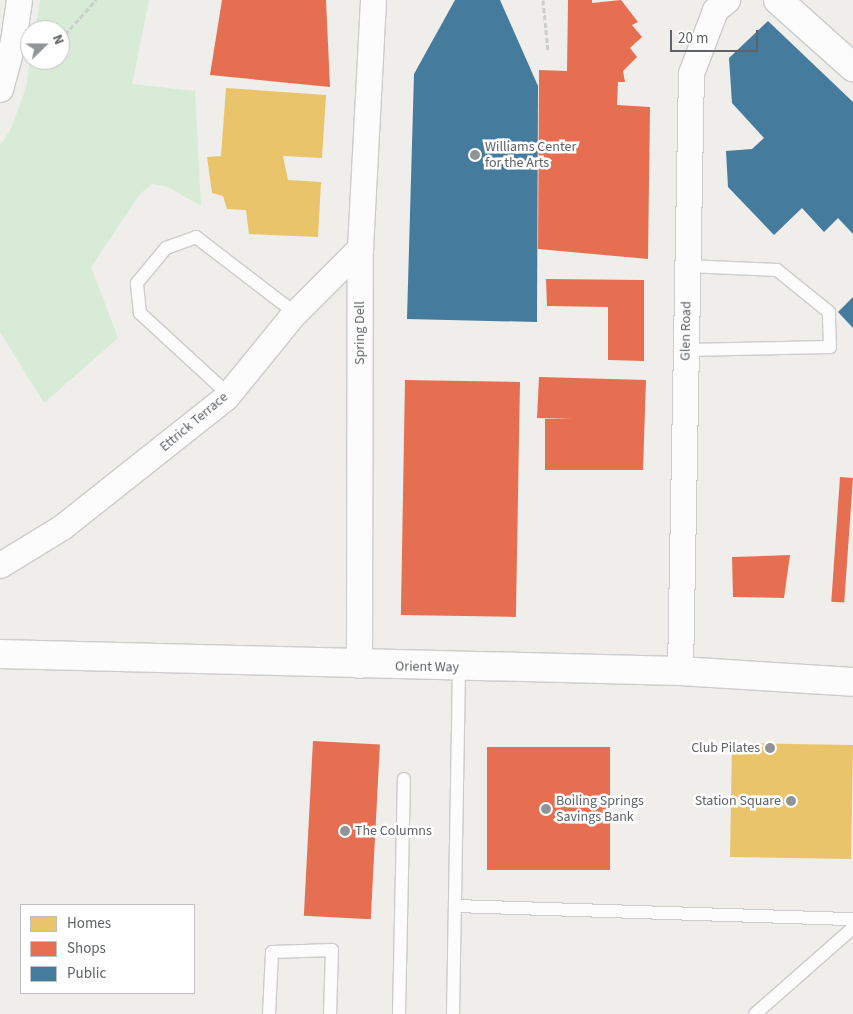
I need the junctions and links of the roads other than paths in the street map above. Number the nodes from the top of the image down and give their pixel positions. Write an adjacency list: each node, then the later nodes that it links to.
1 (19, 0): 6 (street)
2 (373, 0): 7 (street, Spring Dell)
3 (727, 0): 8 (street, Glen Road)
4 (778, 0): 5 (street)
5 (853, 67)
6 (0, 88)
7 (360, 248): 9 (street, Ettrick Terrace); 14 (street, Spring Dell)
8 (687, 266): 10 (street, Glen Road); 10 (lane)
9 (295, 313): 11 (street, Ettrick Terrace); 11 (lane)
10 (686, 350): 16 (street, Glen Road)
11 (228, 394): 12 (street, Ettrick Terrace)
12 (0, 565)
13 (0, 654): 14 (street, Orient Way)
14 (360, 665): 15 (street, Orient Way)
15 (459, 667): 16 (street, Orient Way); 19 (lane)
16 (680, 671): 17 (street, Orient Way)
17 (853, 682)
18 (404, 779): 24 (lane)
19 (456, 906): 20 (lane); 25 (lane)
20 (853, 919)
21 (853, 928): 26 (lane)
22 (269, 1014): 23 (lane)
23 (330, 1014)
24 (399, 1014)
25 (453, 1014)
26 (755, 1014)

